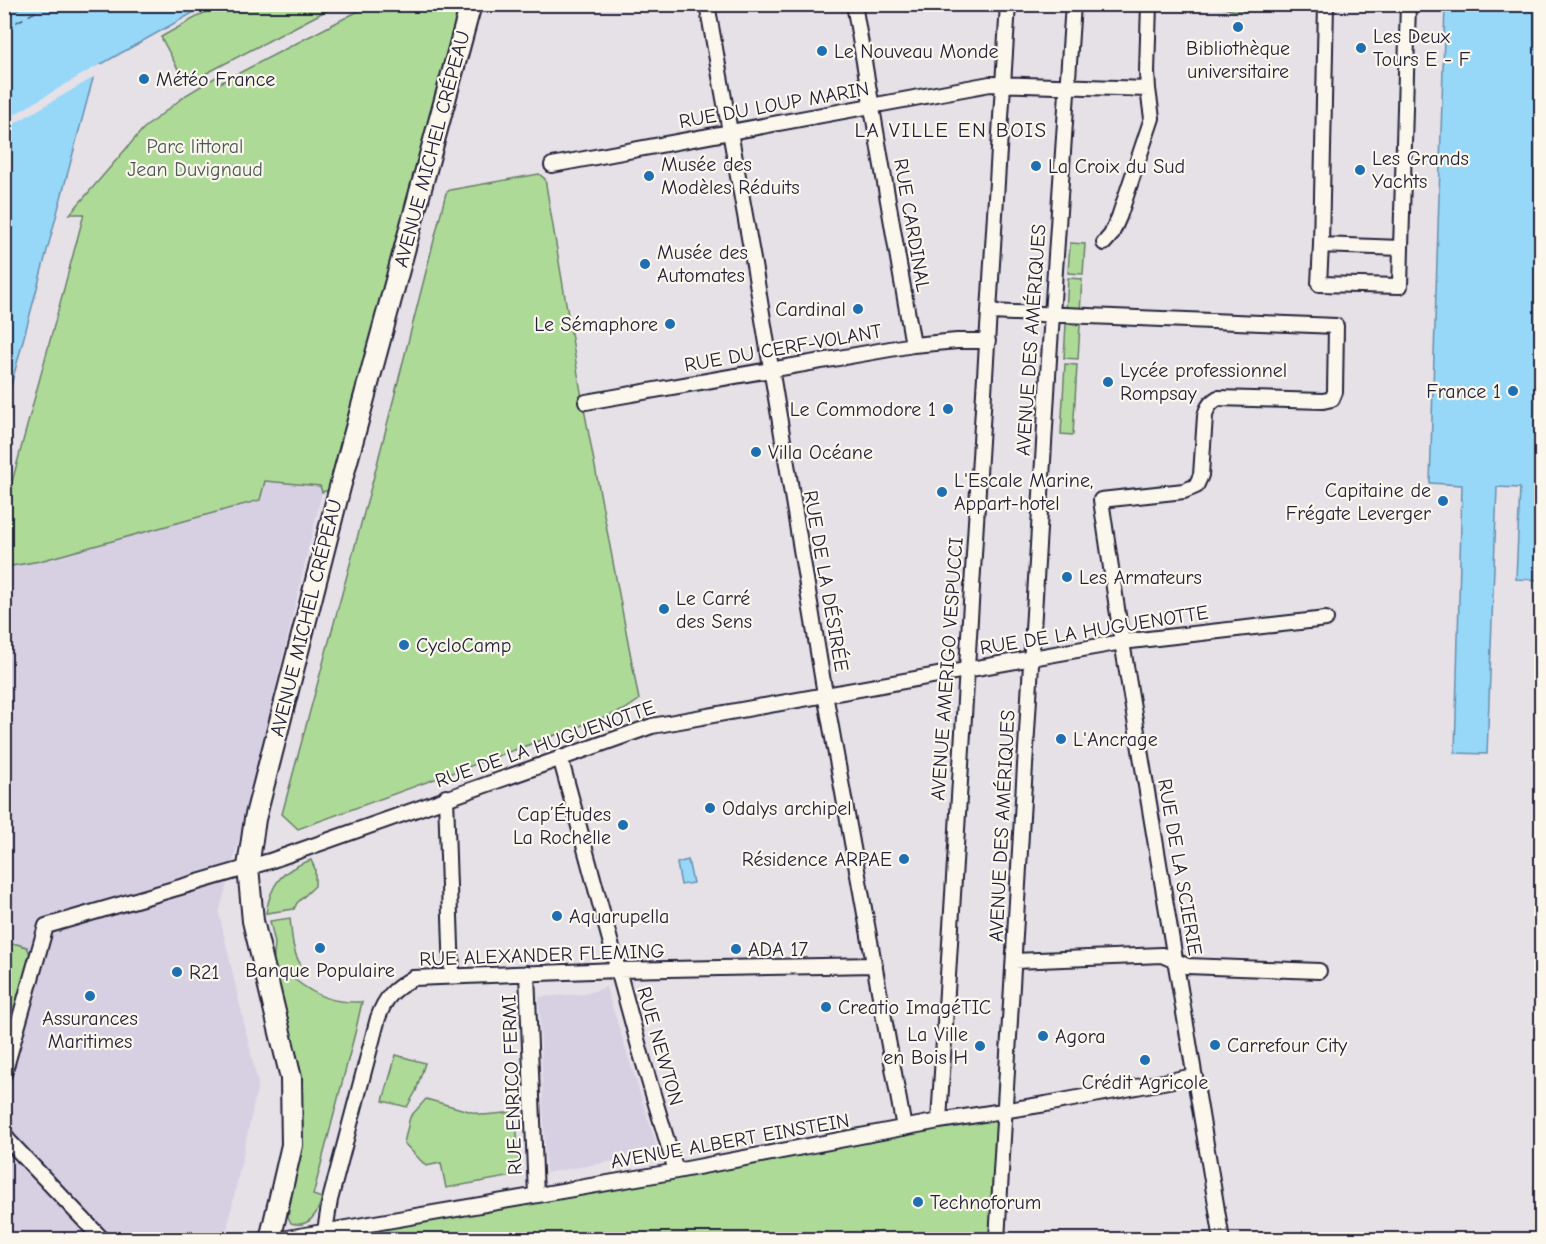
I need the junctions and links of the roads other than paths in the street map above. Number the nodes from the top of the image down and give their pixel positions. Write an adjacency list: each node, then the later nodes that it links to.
1 (471, 4): 31 (street, AVENUE MICHEL CRÉPEAU)
2 (707, 4): 13 (street, RUE DE LA DÉSIRÉE)
3 (854, 4): 12 (street, RUE CARDINAL)
4 (1008, 4): 9 (street, AVENUE AMERIGO VESPUCCI)
5 (1073, 4): 10 (street, AVENUE DES AMÉRIQUES)
6 (1149, 4): 11 (street)
7 (1326, 4): 16 (street)
8 (1408, 4): 17 (street)
9 (1004, 83): 10 (street, RUE DU LOUP MARIN); 12 (street, RUE DU LOUP MARIN); 18 (street, AVENUE AMERIGO VESPUCCI)
10 (1068, 87): 11 (street, RUE DU LOUP MARIN); 19 (street, AVENUE DES AMÉRIQUES)
11 (1148, 89): 15 (street)
12 (872, 107): 13 (street, RUE DU LOUP MARIN); 21 (street, RUE CARDINAL)
13 (730, 133): 14 (street, RUE DU LOUP MARIN); 22 (street, RUE DE LA DÉSIRÉE)
14 (552, 165)
15 (1104, 243)
16 (1321, 245): 17 (street); 17 (street)
17 (1401, 248)
18 (990, 312): 19 (street); 20 (street, AVENUE AMERIGO VESPUCCI)
19 (1052, 315): 25 (street, RUE DE LA SCIERIE); 26 (street, AVENUE DES AMÉRIQUES)
20 (988, 341): 21 (street, RUE DU CERF-VOLANT); 27 (street, AVENUE AMERIGO VESPUCCI)
21 (913, 345): 22 (street, RUE DU CERF-VOLANT)
22 (771, 371): 23 (street, RUE DU CERF-VOLANT); 28 (street, RUE DE LA DÉSIRÉE)
23 (586, 402)
24 (1326, 619): 25 (street, RUE DE LA HUGUENOTTE)
25 (1122, 642): 26 (street, RUE DE LA HUGUENOTTE); 33 (street, RUE DE LA SCIERIE)
26 (1031, 657): 27 (street, RUE DE LA HUGUENOTTE); 32 (street, AVENUE DES AMÉRIQUES)
27 (967, 669): 28 (street, RUE DE LA HUGUENOTTE); 42 (street, AVENUE AMERIGO VESPUCCI)
28 (825, 694): 29 (street, RUE DE LA HUGUENOTTE); 34 (street, RUE DE LA DÉSIRÉE)
29 (560, 757): 30 (street, RUE DE LA HUGUENOTTE); 35 (street, RUE NEWTON)
30 (446, 797): 31 (street, RUE DE LA HUGUENOTTE); 38 (street)
31 (248, 867): 39 (street, RUE DE LA HUGUENOTTE); 49 (street, AVENUE MICHEL CRÉPEAU)
32 (1014, 961): 33 (street); 41 (street, AVENUE DES AMÉRIQUES)
33 (1176, 962): 36 (street); 40 (street, RUE DE LA SCIERIE)
34 (875, 964): 35 (street, RUE ALEXANDER FLEMING); 43 (street, RUE DE LA DÉSIRÉE)
35 (618, 970): 37 (street, RUE ALEXANDER FLEMING); 45 (street, RUE NEWTON)
36 (1318, 971)
37 (527, 973): 38 (street, RUE ALEXANDER FLEMING); 46 (street, RUE ENRICO FERMI)
38 (452, 976): 47 (street, RUE ALEXANDER FLEMING)
39 (4, 1074)
40 (1195, 1076): 41 (street, AVENUE ALBERT EINSTEIN); 51 (street, RUE DE LA SCIERIE)
41 (1005, 1110): 42 (street, AVENUE ALBERT EINSTEIN); 50 (street, AVENUE DES AMÉRIQUES)
42 (939, 1121): 43 (street, AVENUE ALBERT EINSTEIN)
43 (904, 1128): 45 (street, AVENUE ALBERT EINSTEIN)
44 (4, 1133): 48 (street)
45 (676, 1171): 46 (street, AVENUE ALBERT EINSTEIN)
46 (536, 1195): 47 (street, AVENUE ALBERT EINSTEIN)
47 (325, 1231): 49 (street, AVENUE ALBERT EINSTEIN)
48 (103, 1239)
49 (271, 1239)
50 (997, 1239)
51 (1222, 1239)

